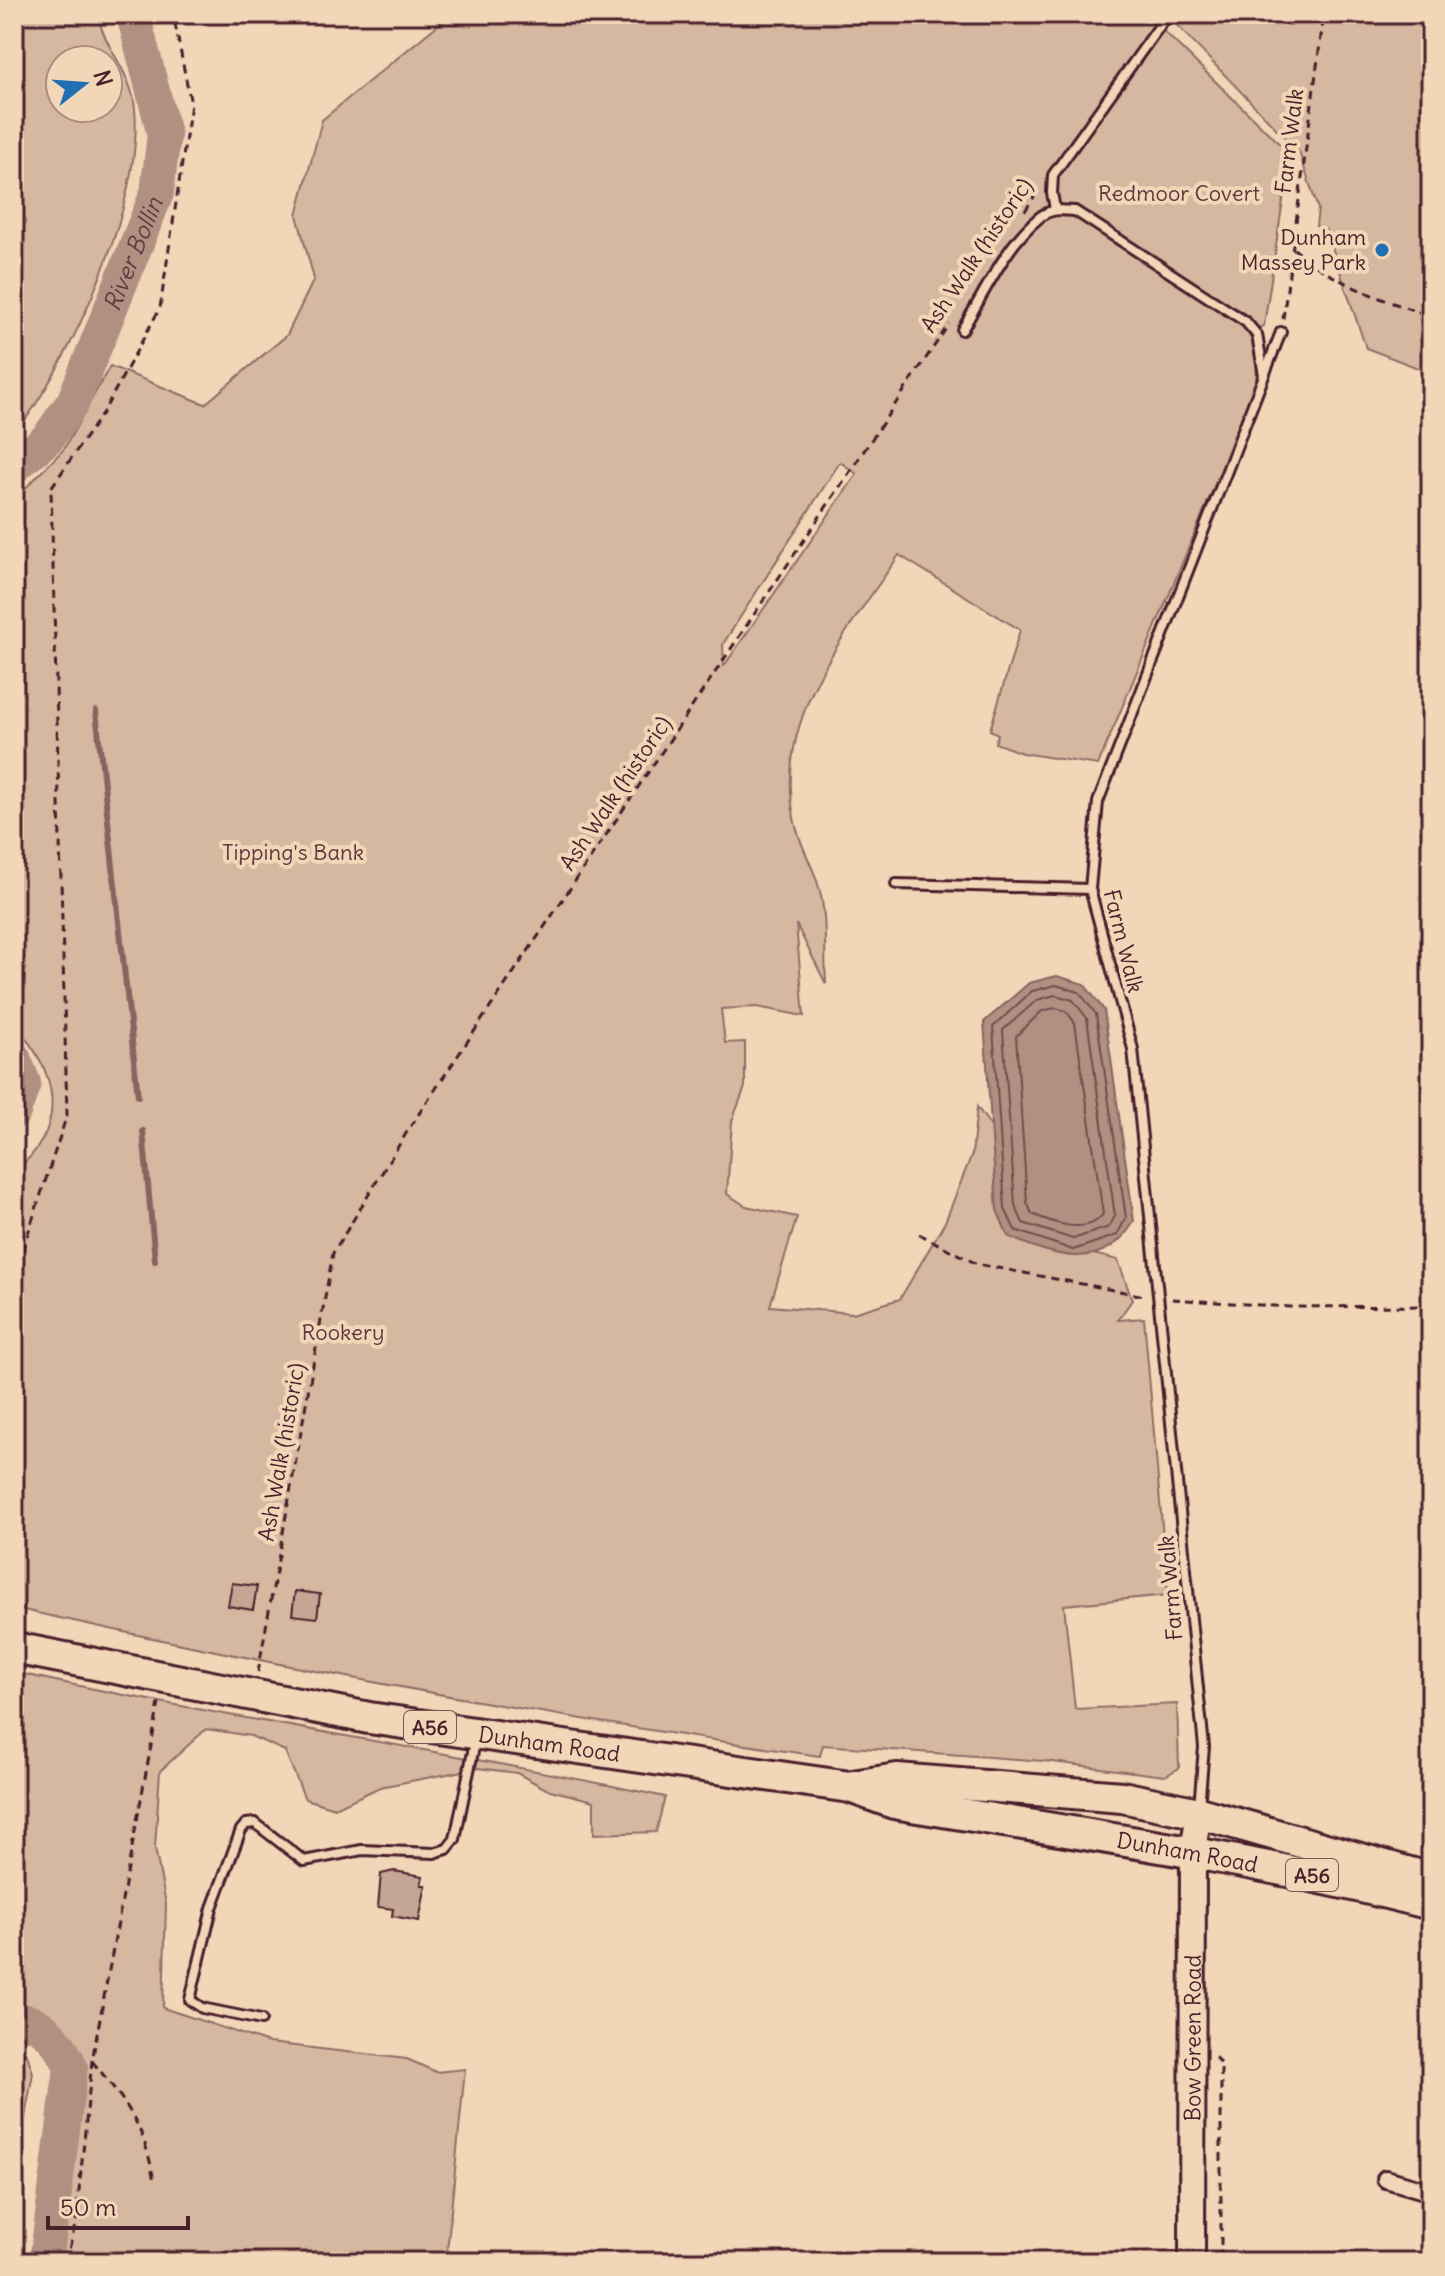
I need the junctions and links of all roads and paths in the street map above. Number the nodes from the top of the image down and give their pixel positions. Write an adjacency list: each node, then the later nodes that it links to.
1 (173, 14): 16 (path)
2 (1324, 14): 7 (path, Farm Walk)
3 (1166, 17): 5 (lane)
4 (1042, 186): 6 (path, Ash Walk (historic))
5 (1055, 209): 10 (lane); 12 (lane)
6 (1024, 213)
7 (1294, 249): 8 (path); 11 (path, Farm Walk)
8 (1431, 316)
9 (953, 319): 20 (path, Ash Walk (historic))
10 (962, 330)
11 (1281, 332): 12 (lane, Farm Walk)
12 (1265, 376): 14 (lane, Farm Walk)
13 (896, 884): 14 (lane)
14 (1090, 889): 17 (lane, Farm Walk)
15 (919, 1234): 17 (path)
16 (14, 1276)
17 (1160, 1298): 18 (path); 24 (lane, Farm Walk)
18 (1431, 1306)
19 (14, 1648): 22 (highway, Dunham Road / A56)
20 (261, 1657)
21 (160, 1699): 30 (path)
22 (477, 1733): 23 (highway, Dunham Road / A56); 28 (lane)
23 (850, 1787): 24 (highway, Dunham Road / A56); 25 (highway, Dunham Road / A56)
24 (1199, 1813): 25 (main road, Bow Green Road); 26 (highway, Dunham Road / A56)
25 (1193, 1850): 27 (highway, Dunham Road / A56); 29 (main road, Bow Green Road)
26 (1431, 1879)
27 (1431, 1904)
28 (261, 2020)
29 (1192, 2049): 35 (main road, Bow Green Road); 36 (path)
30 (92, 2061): 32 (path); 34 (path)
31 (1386, 2179): 33 (street)
32 (154, 2181)
33 (1431, 2192)
34 (66, 2262)
35 (1192, 2262)
36 (1221, 2262)

